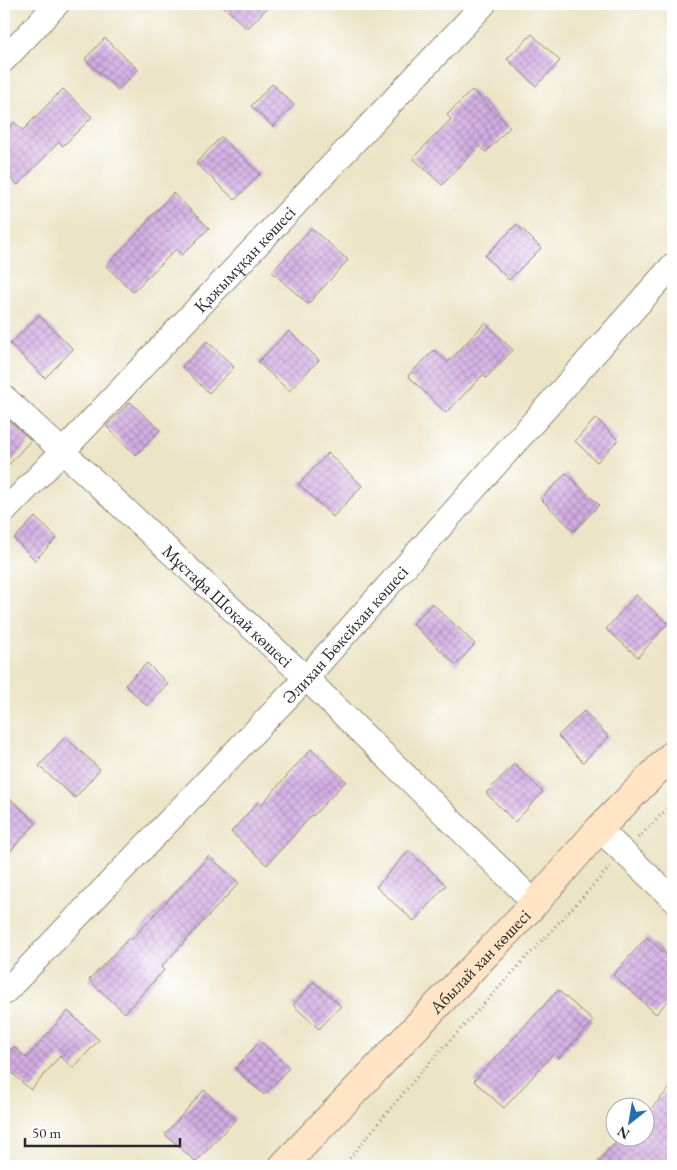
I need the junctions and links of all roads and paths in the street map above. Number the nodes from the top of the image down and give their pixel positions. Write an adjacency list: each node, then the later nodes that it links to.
1 (57, 4): 3 (street)
2 (484, 4): 6 (street, Қажымұқан көшесі)
3 (4, 60)
4 (673, 265): 8 (street, Әлихан Бөкейхан көшесі)
5 (4, 397): 6 (street, Мұстафа Шоқай көшесі)
6 (63, 451): 7 (street, Қажымұқан көшесі); 8 (street, Мұстафа Шоқай көшесі)
7 (4, 512)
8 (306, 678): 14 (street, Мұстафа Шоқай көшесі); 15 (street, Әлихан Бөкейхан көшесі)
9 (673, 754): 11 (street, Абылай хан көшесі)
10 (673, 803): 12 (path)
11 (599, 829): 12 (street); 14 (street, Абылай хан көшесі)
12 (624, 852): 13 (street); 17 (path)
13 (673, 899)
14 (535, 903): 16 (street, Абылай хан көшесі)
15 (4, 993)
16 (283, 1166)
17 (343, 1166)

